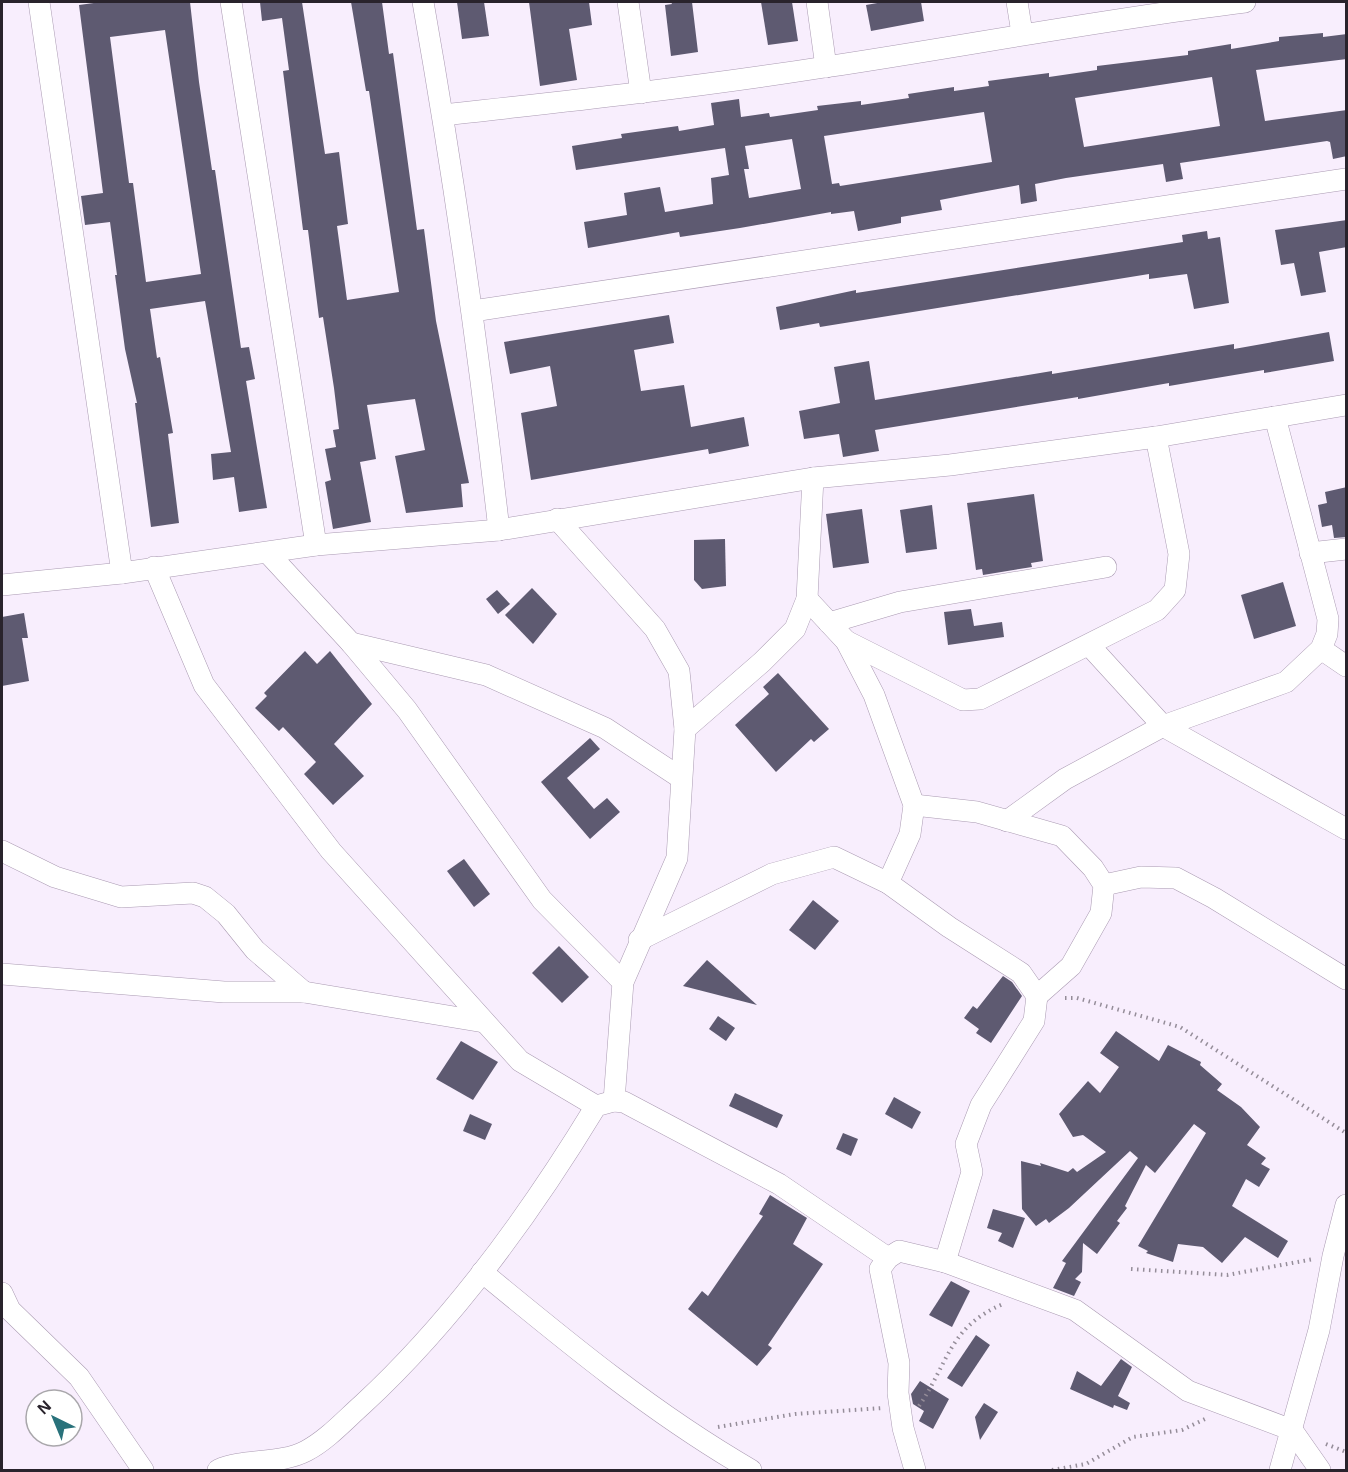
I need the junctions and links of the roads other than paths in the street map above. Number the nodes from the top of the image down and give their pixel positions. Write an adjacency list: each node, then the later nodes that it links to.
1 (39, 2): 27 (street)
2 (231, 2): 21 (street)
3 (423, 2): 12 (street)
4 (628, 2): 11 (street)
5 (818, 2): 10 (street)
6 (1017, 2): 9 (street)
7 (1245, 2): 8 (street)
8 (1214, 3): 9 (street)
9 (1022, 33): 10 (street)
10 (826, 67): 11 (street)
11 (641, 93): 12 (street)
12 (443, 115): 14 (street)
13 (1347, 179): 14 (street)
14 (473, 311): 20 (street)
15 (1347, 405): 16 (street)
16 (1275, 417): 17 (street); 24 (street)
17 (1156, 437): 18 (street); 33 (street)
18 (813, 478): 19 (street); 29 (street)
19 (557, 519): 20 (street); 37 (street)
20 (499, 530): 21 (street)
21 (316, 545): 23 (street)
22 (1347, 549): 24 (street)
23 (268, 553): 25 (street); 32 (street)
24 (1310, 553): 34 (street)
25 (154, 567): 27 (street); 51 (street)
26 (1106, 567): 30 (street)
27 (122, 573): 28 (street)
28 (2, 585)
29 (807, 599): 30 (street); 37 (street)
30 (829, 623): 31 (street)
31 (846, 641): 33 (street); 39 (street)
32 (351, 643): 38 (street); 48 (street)
33 (1089, 645): 36 (street)
34 (1321, 649): 35 (street); 36 (street)
35 (1347, 666)
36 (1163, 726): 40 (street); 41 (street)
37 (685, 729): 38 (street)
38 (681, 778): 45 (street)
39 (914, 805): 40 (street); 43 (street)
40 (1007, 820): 44 (street)
41 (1347, 828)
42 (2, 851): 49 (street)
43 (888, 883): 45 (street); 50 (street)
44 (1104, 885): 47 (street); 50 (street)
45 (639, 940): 48 (street)
46 (2, 974): 49 (street)
47 (1347, 979)
48 (623, 982): 52 (street)
49 (304, 992): 51 (street)
50 (1037, 996): 55 (street)
51 (484, 1022): 52 (street)
52 (605, 1104): 54 (street); 56 (street)
53 (1347, 1205): 58 (street)
54 (888, 1258): 55 (street); 62 (street)
55 (945, 1262): 58 (street)
56 (482, 1272): 60 (street); 61 (street)
57 (2, 1293): 59 (street)
58 (1291, 1430): 63 (street); 64 (street)
59 (143, 1470)
60 (218, 1470)
61 (751, 1470)
62 (915, 1470)
63 (1280, 1470)
64 (1320, 1470)

